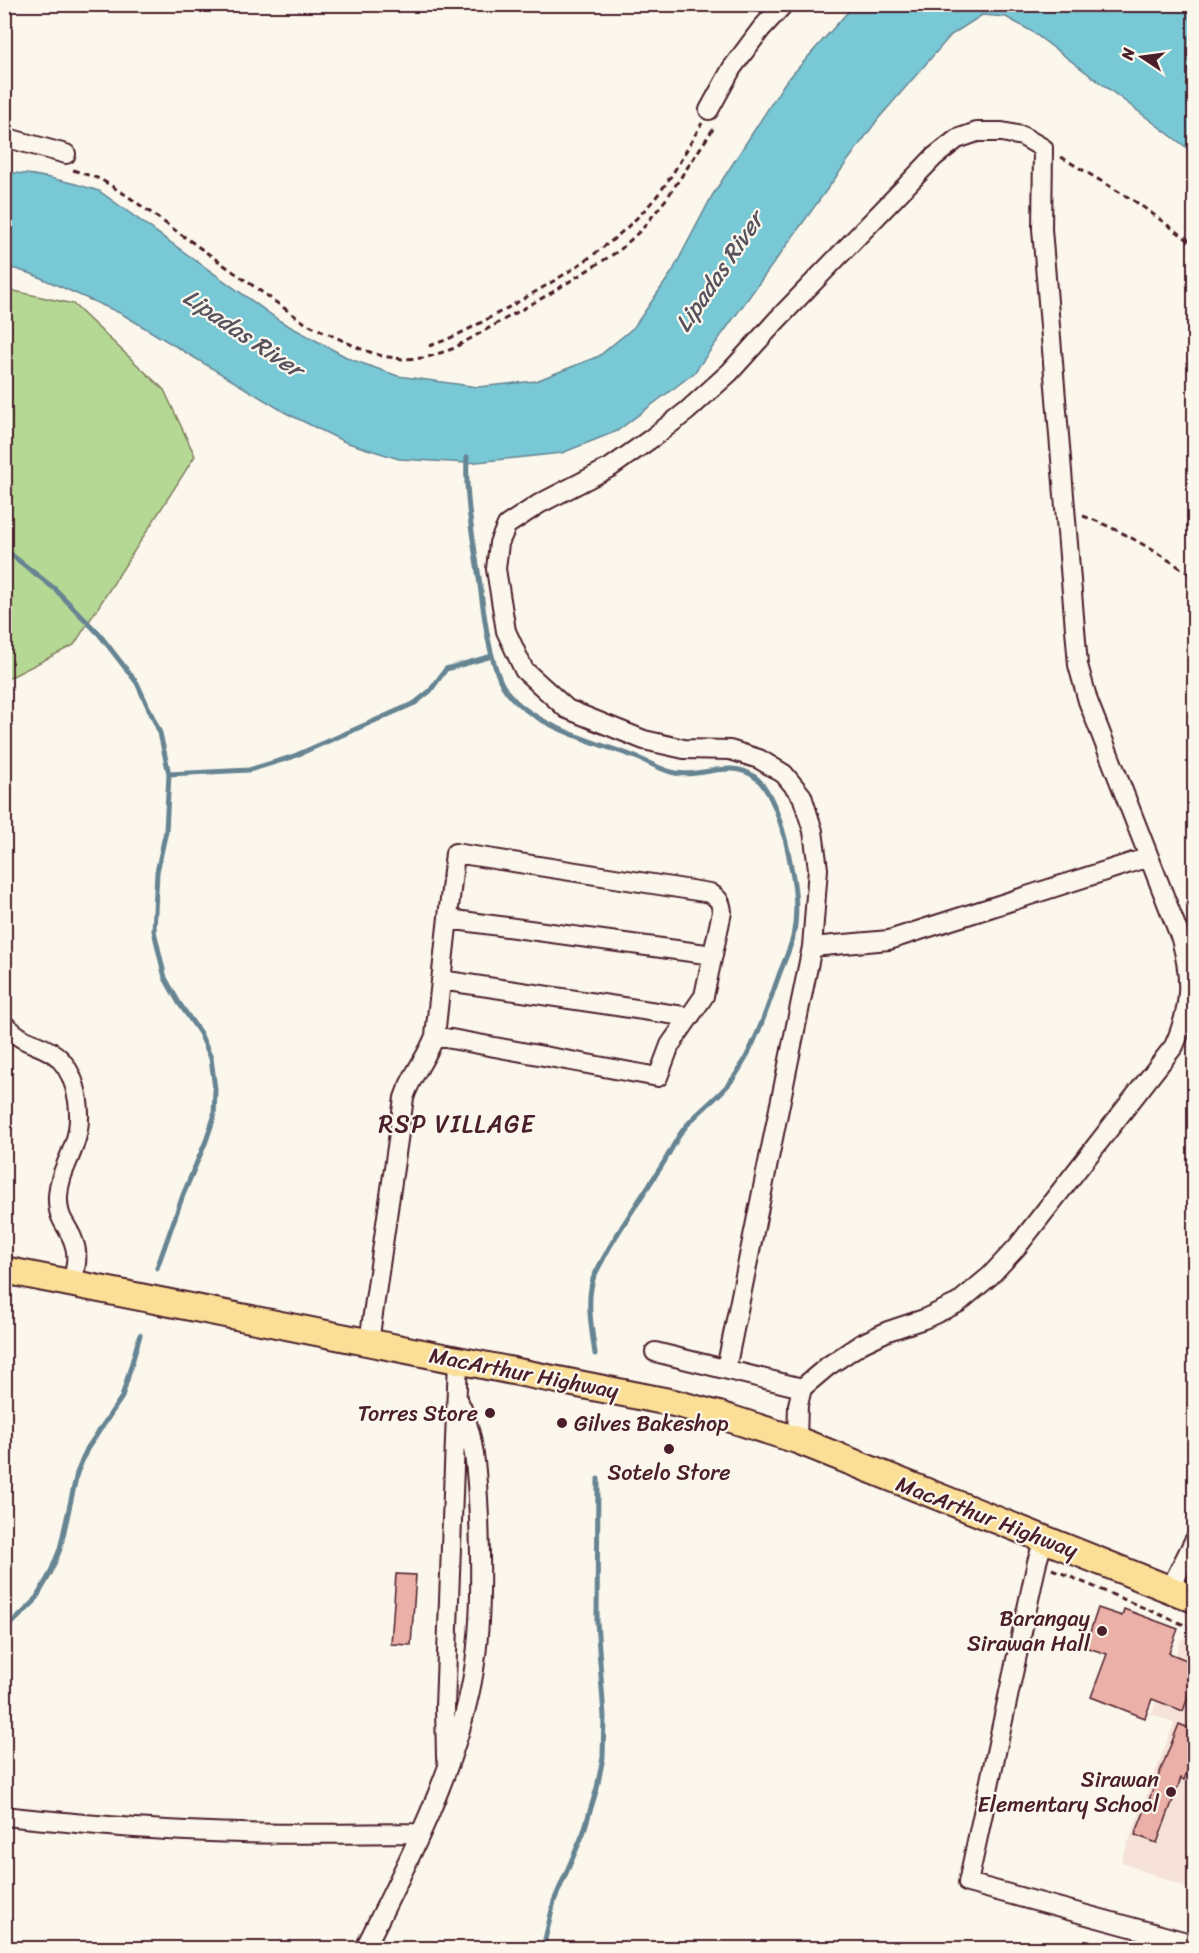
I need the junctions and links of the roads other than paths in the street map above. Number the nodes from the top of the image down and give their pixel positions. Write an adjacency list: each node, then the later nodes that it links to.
1 (784, 4): 2 (street)
2 (712, 118)
3 (4, 137): 4 (street)
4 (69, 161)
5 (1149, 857): 7 (street); 7 (street); 19 (street)
6 (448, 919): 8 (street); 8 (street); 9 (street)
7 (812, 947): 18 (street)
8 (713, 955): 10 (street)
9 (441, 980): 10 (street); 12 (street)
10 (690, 1017): 12 (street)
11 (4, 1025): 14 (street)
12 (435, 1036): 15 (street)
13 (4, 1270): 14 (highway, MacArthur Highway)
14 (72, 1284): 15 (highway, MacArthur Highway)
15 (369, 1342): 17 (highway, MacArthur Highway)
16 (655, 1352): 18 (street)
17 (458, 1360): 20 (street); 21 (highway, MacArthur Highway)
18 (726, 1369): 19 (street)
19 (802, 1388): 21 (street)
20 (457, 1398): 26 (street); 26 (street)
21 (797, 1440): 23 (highway, MacArthur Highway)
22 (1194, 1541): 24 (street)
23 (1041, 1551): 24 (highway, MacArthur Highway); 29 (street)
24 (1170, 1589): 25 (highway, MacArthur Highway)
25 (1194, 1599)
26 (447, 1769): 28 (street)
27 (4, 1816): 28 (street)
28 (420, 1833): 30 (street)
29 (1194, 1944)
30 (365, 1948)

